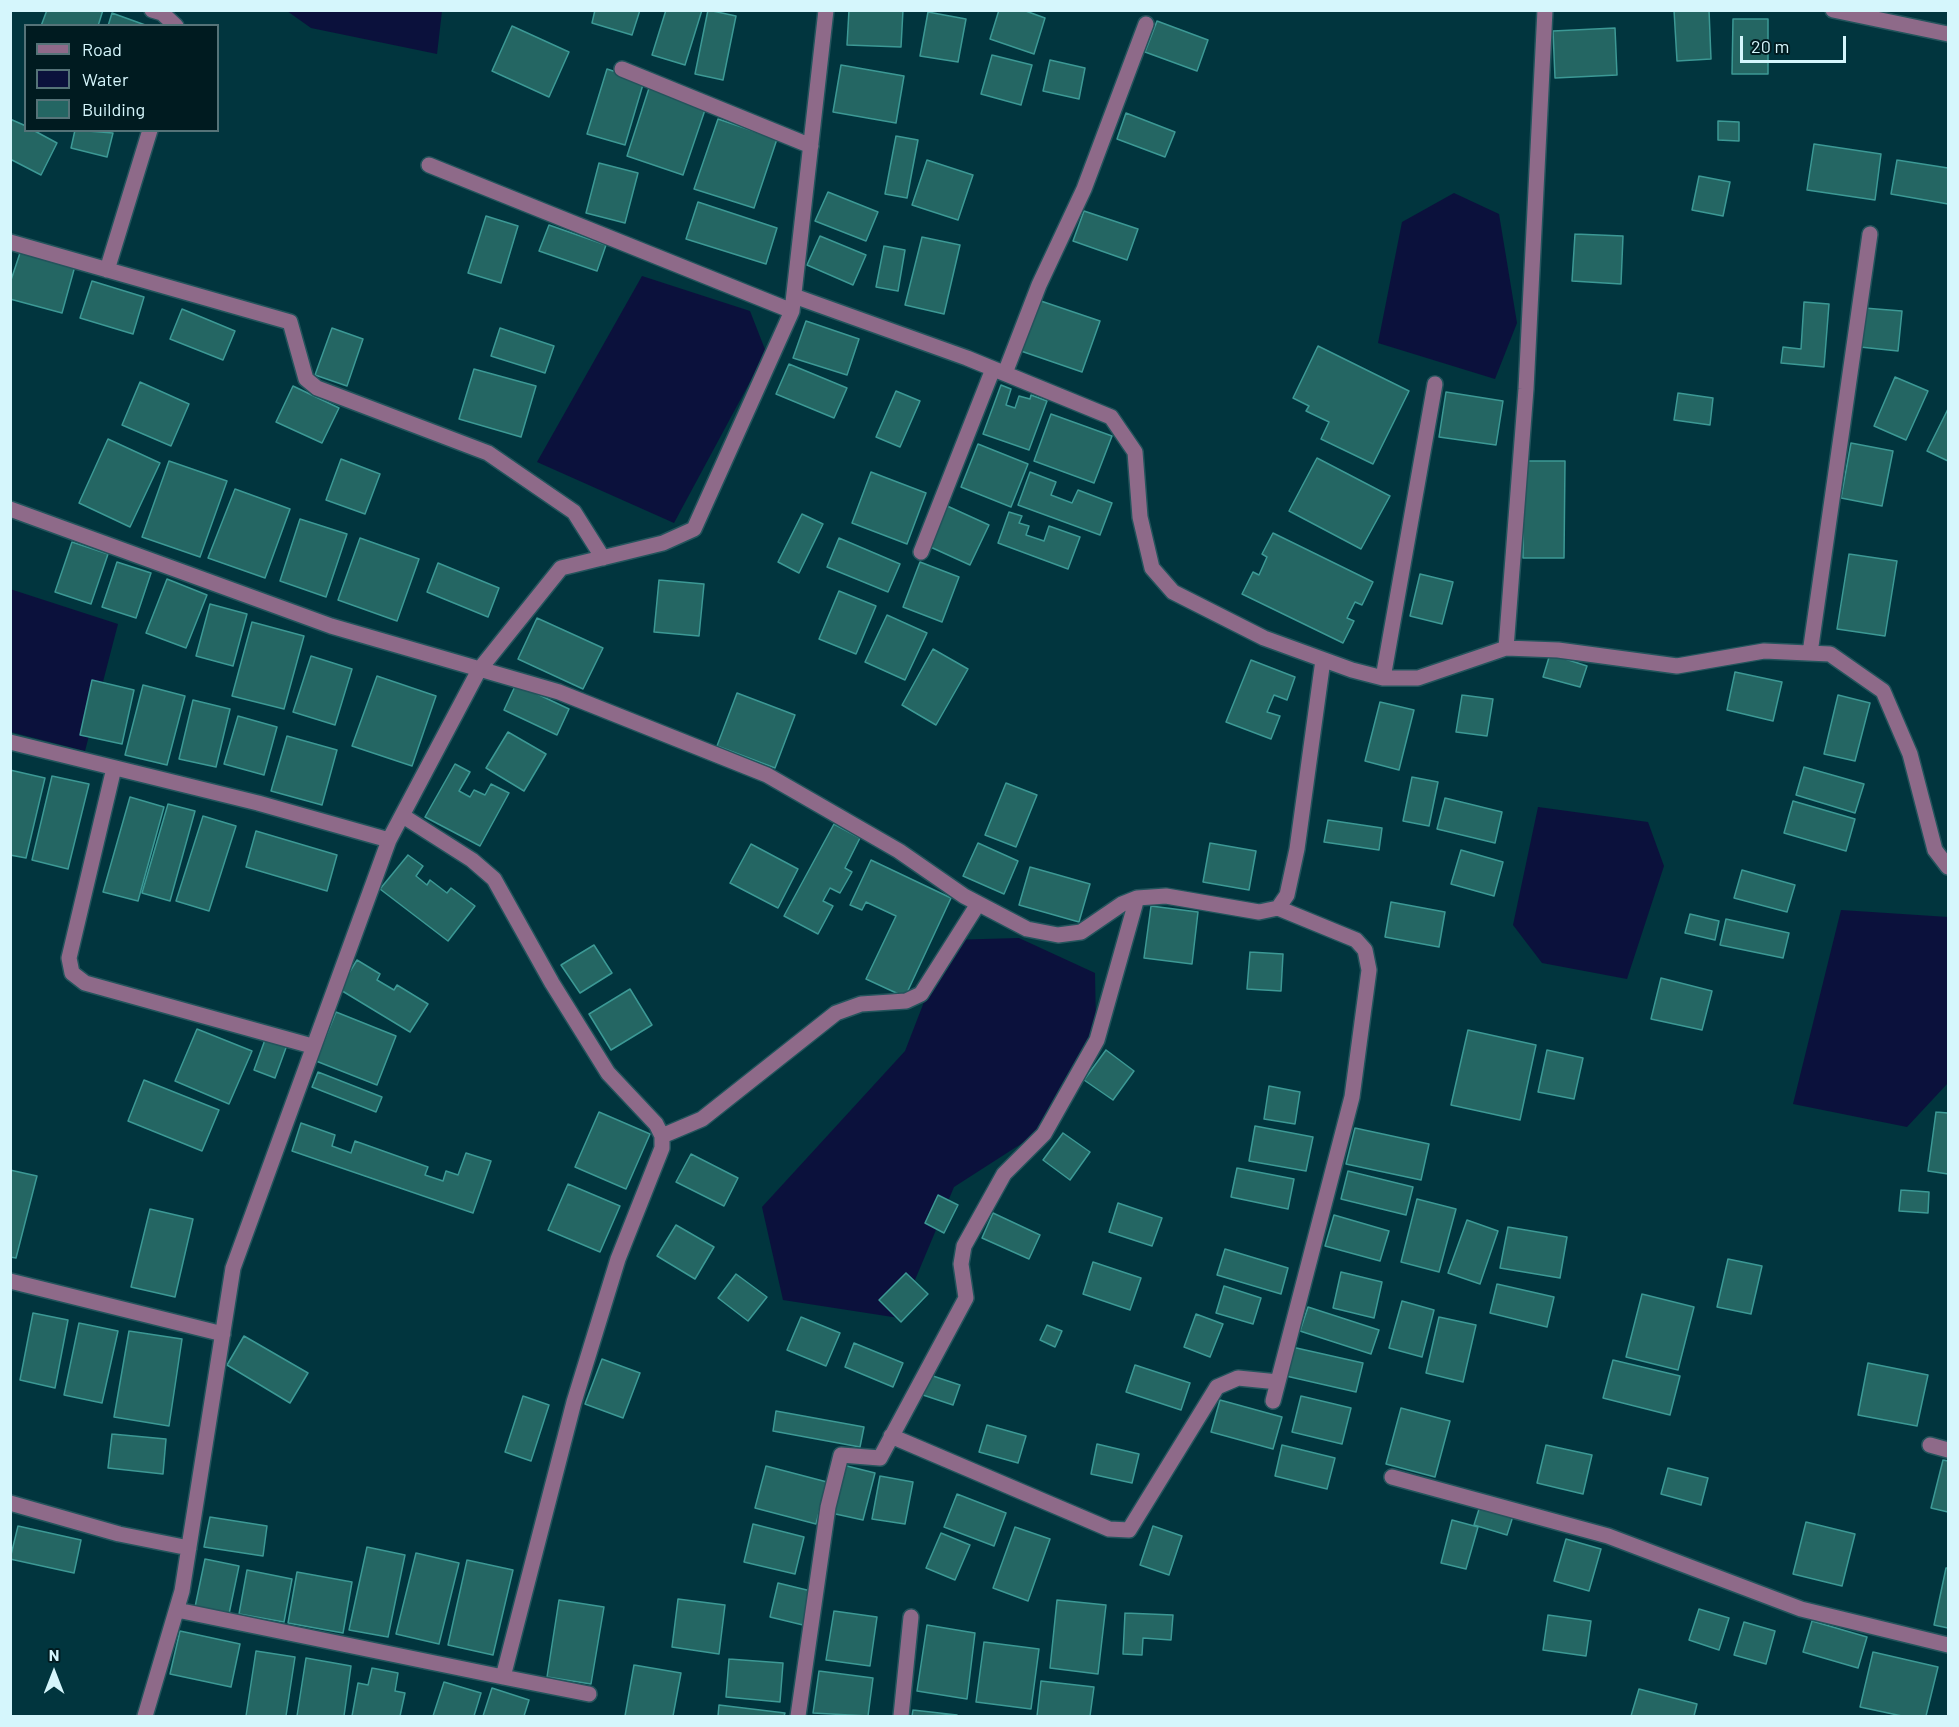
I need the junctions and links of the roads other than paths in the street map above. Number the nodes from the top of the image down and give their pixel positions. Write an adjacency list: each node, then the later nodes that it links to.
1 (152, 10): 5 (street)
2 (826, 10): 10 (street)
3 (1545, 10): 22 (street)
4 (1833, 10): 7 (street)
5 (174, 24)
6 (1146, 24): 17 (street)
7 (1948, 34)
8 (622, 69): 10 (street)
9 (149, 132): 14 (street)
10 (811, 146): 15 (street)
11 (429, 165): 16 (street)
12 (1870, 234): 23 (street)
13 (10, 242): 14 (street)
14 (107, 270): 21 (street)
15 (794, 296): 16 (street); 17 (street)
16 (792, 312): 21 (street)
17 (999, 371): 20 (street); 24 (street)
18 (1435, 384): 26 (street)
19 (10, 509): 25 (street)
20 (921, 552)
21 (603, 558): 25 (street)
22 (1506, 648): 23 (street); 26 (street)
23 (1810, 653): 31 (street)
24 (1323, 660): 26 (street); 34 (street)
25 (479, 670): 29 (street); 33 (street)
26 (1383, 678)
27 (10, 742): 28 (street)
28 (114, 768): 30 (street); 35 (street)
29 (403, 816): 30 (street); 36 (street)
30 (389, 840): 35 (street)
31 (1948, 867)
32 (1137, 898): 33 (street); 34 (street); 41 (street)
33 (978, 904): 36 (street)
34 (1278, 908): 39 (street)
35 (312, 1046): 38 (street)
36 (662, 1136): 50 (street)
37 (10, 1281): 38 (street)
38 (223, 1334): 46 (street)
39 (1278, 1382): 40 (street); 41 (street)
40 (1274, 1401)
41 (891, 1437): 53 (street)
42 (1929, 1445): 43 (street)
43 (1948, 1450)
44 (1392, 1477): 49 (street)
45 (10, 1503): 46 (street)
46 (189, 1548): 47 (street)
47 (177, 1610): 50 (street); 52 (street)
48 (911, 1617): 54 (street)
49 (1948, 1645)
50 (503, 1677): 51 (street)
51 (589, 1694)
52 (145, 1716)
53 (798, 1716)
54 (901, 1716)

